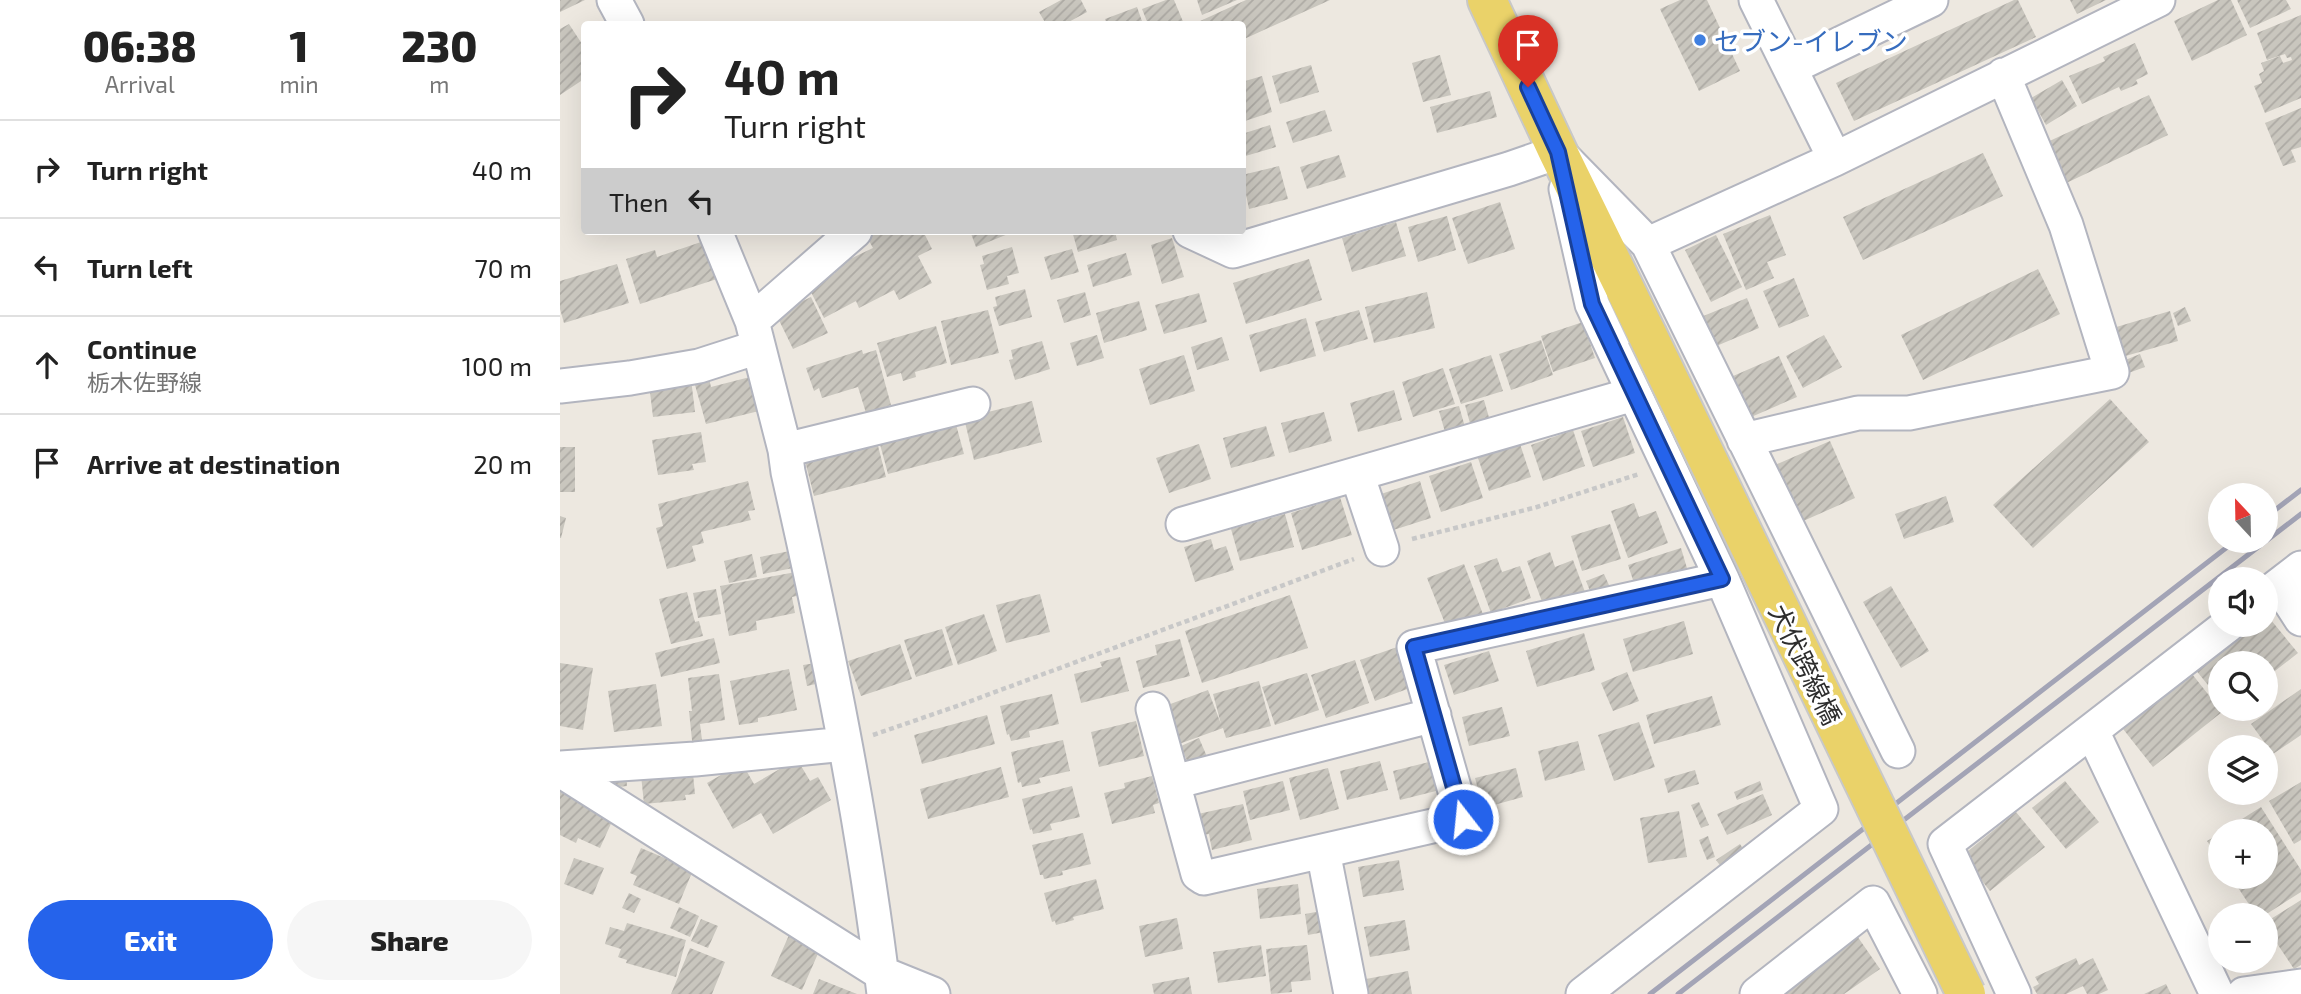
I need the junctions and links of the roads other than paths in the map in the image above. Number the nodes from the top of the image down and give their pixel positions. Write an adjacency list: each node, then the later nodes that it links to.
1 (614, 0): 6 (street)
2 (1487, 0): 9 (main road, 犬伏跨線橋)
3 (1756, 0): 7 (street)
4 (1931, 0): 7 (street)
5 (2158, 0): 8 (street)
6 (625, 21)
7 (1790, 68): 10 (street)
8 (2003, 75): 10 (street); 19 (street)
9 (1558, 152): 13 (street); 14 (street); 17 (street); 43 (main road, 犬伏跨線橋, bridge)
10 (1835, 159): 14 (street)
11 (717, 235): 15 (street)
12 (851, 235): 15 (street)
13 (1199, 235)
14 (1648, 244): 19 (street)
15 (755, 334): 16 (street); 20 (street)
16 (560, 386)
17 (1634, 394): 21 (street); 24 (street)
18 (973, 404): 20 (street)
19 (1744, 440): 32 (street)
20 (785, 450): 31 (street)
21 (1357, 474): 22 (street); 23 (street)
22 (1182, 524)
23 (1382, 549)
24 (1722, 579): 29 (street); 40 (street)
25 (2282, 583): 26 (street)
26 (2301, 618)
27 (2213, 637): 30 (street)
28 (1153, 709): 34 (street)
29 (1434, 715): 34 (street); 35 (street)
30 (2092, 731): 44 (street); 45 (street)
31 (845, 744): 33 (street); 36 (street)
32 (1898, 751)
33 (560, 769): 36 (street)
34 (1174, 782): 35 (street)
35 (1323, 851): 39 (street)
36 (882, 983): 38 (street)
37 (2301, 986): 46 (street)
38 (933, 994)
39 (1352, 994)
40 (1583, 994)
41 (1757, 994): 42 (street)
42 (1920, 994)
43 (1966, 994)
44 (2014, 994)
45 (2217, 994)
46 (2244, 994)

